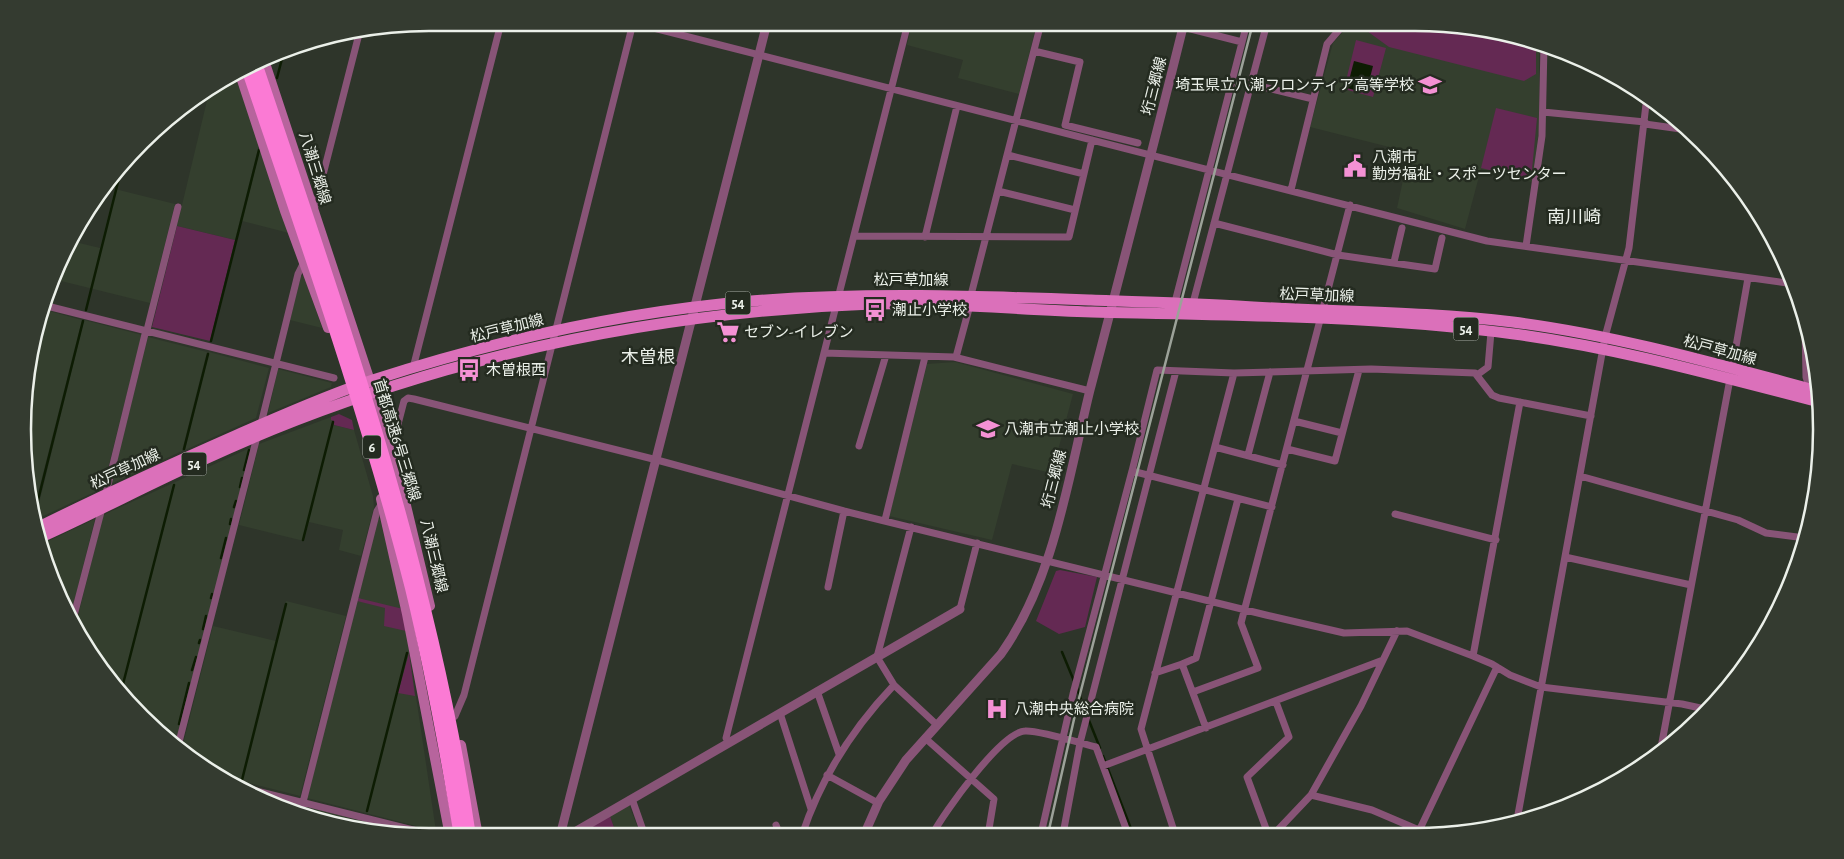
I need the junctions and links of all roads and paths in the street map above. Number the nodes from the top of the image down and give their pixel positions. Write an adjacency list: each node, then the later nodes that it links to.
1 (499, 31): 78 (street)
2 (632, 31): 70 (street)
3 (668, 31): 16 (street)
4 (765, 31): 16 (street)
5 (906, 31): 22 (street)
6 (1039, 31): 14 (street)
7 (1182, 31): 34 (street, 垳三郷線)
8 (1204, 31): 13 (street)
9 (1245, 31): 13 (street)
10 (1265, 31): 21 (street)
11 (1338, 31): 23 (street)
12 (358, 38): 44 (street)
13 (1242, 42): 36 (street)
14 (1034, 50): 27 (street); 29 (street)
15 (1544, 52): 26 (street)
16 (760, 55): 22 (street); 66 (street)
17 (266, 67): 44 (main road, 八潮三郷線)
18 (258, 70): 182 (highway, 首都高速6号三郷線 / 6, bridge)
19 (249, 74): 181 (highway, 首都高速6号三郷線 / 6, bridge)
20 (241, 79): 54 (main road)
21 (1251, 84): 23 (street); 37 (street)
22 (891, 88): 24 (street); 47 (street)
23 (1313, 100): 39 (street)
24 (957, 106): 27 (street); 48 (street)
25 (1646, 106): 28 (street)
26 (1544, 112): 28 (street); 51 (street)
27 (1016, 121): 31 (street); 35 (street)
28 (1645, 123): 30 (street); 55 (street)
29 (1065, 124): 31 (street); 33 (street)
30 (1674, 128)
31 (1062, 133): 32 (street)
32 (1092, 140): 34 (street); 38 (street)
33 (1138, 143)
34 (1151, 154): 36 (street); 64 (street, 垳三郷線)
35 (1008, 155): 38 (street); 40 (street)
36 (1209, 170): 37 (street); 62 (street)
37 (1226, 173): 39 (street); 45 (street)
38 (1084, 174): 43 (street)
39 (1291, 190): 41 (street)
40 (998, 191): 43 (street); 49 (street)
41 (1350, 205): 51 (street); 53 (street)
42 (178, 207): 68 (street)
43 (1076, 210): 49 (street)
44 (313, 212): 52 (main road, 八潮三郷線)
45 (1214, 223): 53 (street); 63 (street)
46 (1402, 228): 56 (street)
47 (854, 236): 48 (street); 61 (street)
48 (925, 237): 49 (street)
49 (986, 238): 60 (street)
50 (1442, 238): 56 (street)
51 (1526, 246): 55 (street)
52 (325, 247): 54 (street); 58 (main road, 八潮三郷線)
53 (1338, 255): 56 (street); 67 (street)
54 (303, 258): 77 (street); 90 (main road)
55 (1627, 260): 57 (street); 71 (street)
56 (1394, 262)
57 (1748, 278): 59 (street); 85 (street)
58 (337, 282): 89 (main road, 八潮三郷線); 90 (main road)
59 (1784, 283)
60 (970, 300): 61 (main road, 松戸草加線 / 54); 64 (main road, 松戸草加線 / 54); 75 (street)
61 (838, 301): 66 (main road, 松戸草加線 / 54); 72 (street)
62 (1175, 302): 63 (main road, 松戸草加線 / 54); 64 (main road, 松戸草加線 / 54)
63 (1193, 303): 67 (main road, 松戸草加線 / 54)
64 (1112, 306): 67 (main road, 松戸草加線 / 54); 91 (street, 垳三郷線)
65 (50, 307): 68 (street)
66 (694, 313): 70 (main road, 松戸草加線 / 54); 106 (street)
67 (1322, 316): 69 (main road, 松戸草加線 / 54); 71 (main road, 松戸草加線 / 54); 82 (street)
68 (147, 330): 77 (street); 113 (street)
69 (1492, 332): 71 (main road, 松戸草加線 / 54); 86 (street)
70 (553, 338): 78 (main road, 松戸草加線 / 54); 93 (main road, 松戸草加線 / 54); 98 (street)
71 (1604, 343): 85 (main road, 松戸草加線 / 54); 95 (street)
72 (824, 353): 73 (street); 114 (street)
73 (886, 355): 74 (street); 101 (street)
74 (925, 357): 75 (street); 122 (street)
75 (956, 357): 91 (street)
76 (1806, 358): 79 (street)
77 (276, 364): 88 (street); 97 (street)
78 (413, 368): 89 (main road, 松戸草加線 / 54)
79 (1806, 368): 87 (street)
80 (1359, 370): 82 (street); 86 (street); 99 (street)
81 (1176, 371): 84 (street); 108 (street); 109 (street)
82 (1307, 371): 83 (street); 96 (street)
83 (1270, 372): 84 (street); 105 (street)
84 (1234, 373): 102 (street)
85 (1731, 374): 92 (main road, 松戸草加線 / 54); 119 (street)
86 (1477, 375): 94 (street)
87 (1809, 377)
88 (334, 378)
89 (370, 381): 90 (main road, 松戸草加線 / 54); 93 (main road)
90 (353, 387): 93 (main road); 97 (main road, 松戸草加線 / 54)
91 (1090, 391): 130 (street, 垳三郷線)
92 (1811, 395)
93 (364, 397): 100 (main road, 松戸草加線 / 54); 104 (main road, 八潮三郷線); 116 (main road)
94 (1520, 402): 95 (street); 127 (street)
95 (1592, 416): 110 (street)
96 (1294, 420): 99 (street); 103 (street)
97 (261, 424): 113 (main road, 松戸草加線 / 54)
98 (531, 429): 104 (street); 106 (street); 155 (street)
99 (1342, 433): 103 (street)
100 (258, 436): 118 (main road, 松戸草加線 / 54); 159 (street)
101 (859, 446)
102 (1215, 447): 105 (street); 111 (street)
103 (1287, 449): 107 (street)
104 (391, 451): 112 (main road, 八潮三郷線)
105 (1248, 455): 107 (street)
106 (657, 460): 114 (street); 184 (street)
107 (1282, 464): 117 (street)
108 (1132, 471): 109 (street); 131 (street)
109 (1149, 476): 111 (street); 132 (street)
110 (1580, 476): 119 (street); 129 (street)
111 (1204, 490): 115 (street); 135 (street)
112 (403, 493): 116 (street); 155 (main road, 八潮三郷線)
113 (106, 494): 118 (street); 123 (main road, 松戸草加線 / 54)
114 (788, 496): 120 (street); 162 (street)
115 (1238, 498): 117 (street); 136 (street)
116 (382, 503): 167 (main road); 173 (street)
117 (1272, 507): 138 (street)
118 (102, 509): 125 (main road, 松戸草加線 / 54); 139 (street)
119 (1705, 510): 126 (street); 133 (street)
120 (844, 511): 122 (street); 134 (street)
121 (1395, 514): 127 (street)
122 (885, 520): 124 (street)
123 (43, 525)
124 (911, 527): 128 (street); 142 (street)
125 (46, 535)
126 (1798, 537)
127 (1496, 540): 141 (street)
128 (977, 543): 130 (street); 137 (street)
129 (1565, 557): 133 (street); 148 (street)
130 (1046, 561): 131 (street); 156 (street, 垳三郷線)
131 (1104, 574): 132 (street); 160 (street)
132 (1123, 578): 135 (street); 163 (street)
133 (1691, 585): 152 (street)
134 (828, 587)
135 (1177, 592): 136 (street); 146 (street)
136 (1211, 600): 138 (street); 144 (street)
137 (960, 609): 142 (street)
138 (1244, 609): 140 (street); 150 (street)
139 (75, 611)
140 (1396, 631): 141 (street); 143 (street)
141 (1473, 656): 145 (street)
142 (878, 657): 147 (street); 149 (street)
143 (1383, 660): 151 (street); 171 (street)
144 (1182, 664): 146 (street); 150 (street)
145 (1497, 667): 148 (street); 199 (street)
146 (1155, 673): 164 (street)
147 (894, 685): 156 (street); 165 (street)
148 (1541, 687): 152 (street); 177 (street)
149 (817, 691): 154 (street); 165 (street)
150 (1193, 692): 157 (street)
151 (1276, 702): 157 (street); 196 (street)
152 (1669, 702): 153 (street); 161 (street)
153 (1699, 708)
154 (780, 713): 162 (street); 176 (street)
155 (455, 716): 167 (main road); 183 (main road, 八潮三郷線)
156 (937, 725): 158 (street, 垳三郷線)
157 (1206, 728): 164 (street)
158 (925, 738): 169 (street); 174 (street, 垳三郷線)
159 (180, 739)
160 (1062, 739): 163 (street); 169 (street); 192 (street)
161 (1662, 741)
162 (729, 743): 172 (street)
163 (1080, 743): 166 (street); 193 (street)
164 (1147, 749): 166 (street); 195 (street)
165 (839, 754): 168 (street)
166 (1103, 766): 194 (street)
167 (438, 773): 180 (main road)
168 (827, 775): 174 (street); 176 (street)
169 (972, 778): 190 (street); 191 (street)
170 (270, 794): 173 (street)
171 (1312, 795): 197 (street); 198 (street)
172 (632, 799): 185 (street); 186 (street)
173 (303, 802): 175 (street); 179 (street)
174 (878, 803): 189 (street, 垳三郷線)
175 (302, 807)
176 (811, 809): 188 (street)
177 (1518, 814)
178 (776, 825): 187 (street)
179 (392, 826)
180 (448, 828)
181 (459, 828)
182 (469, 828)
183 (476, 828)
184 (562, 828)
185 (582, 828)
186 (642, 828)
187 (777, 828)
188 (804, 828)
189 (867, 828)
190 (936, 828)
191 (989, 828)
192 (1042, 828)
193 (1064, 828)
194 (1126, 828)
195 (1173, 828)
196 (1266, 828)
197 (1280, 828)
198 (1412, 828)
199 (1423, 828)

